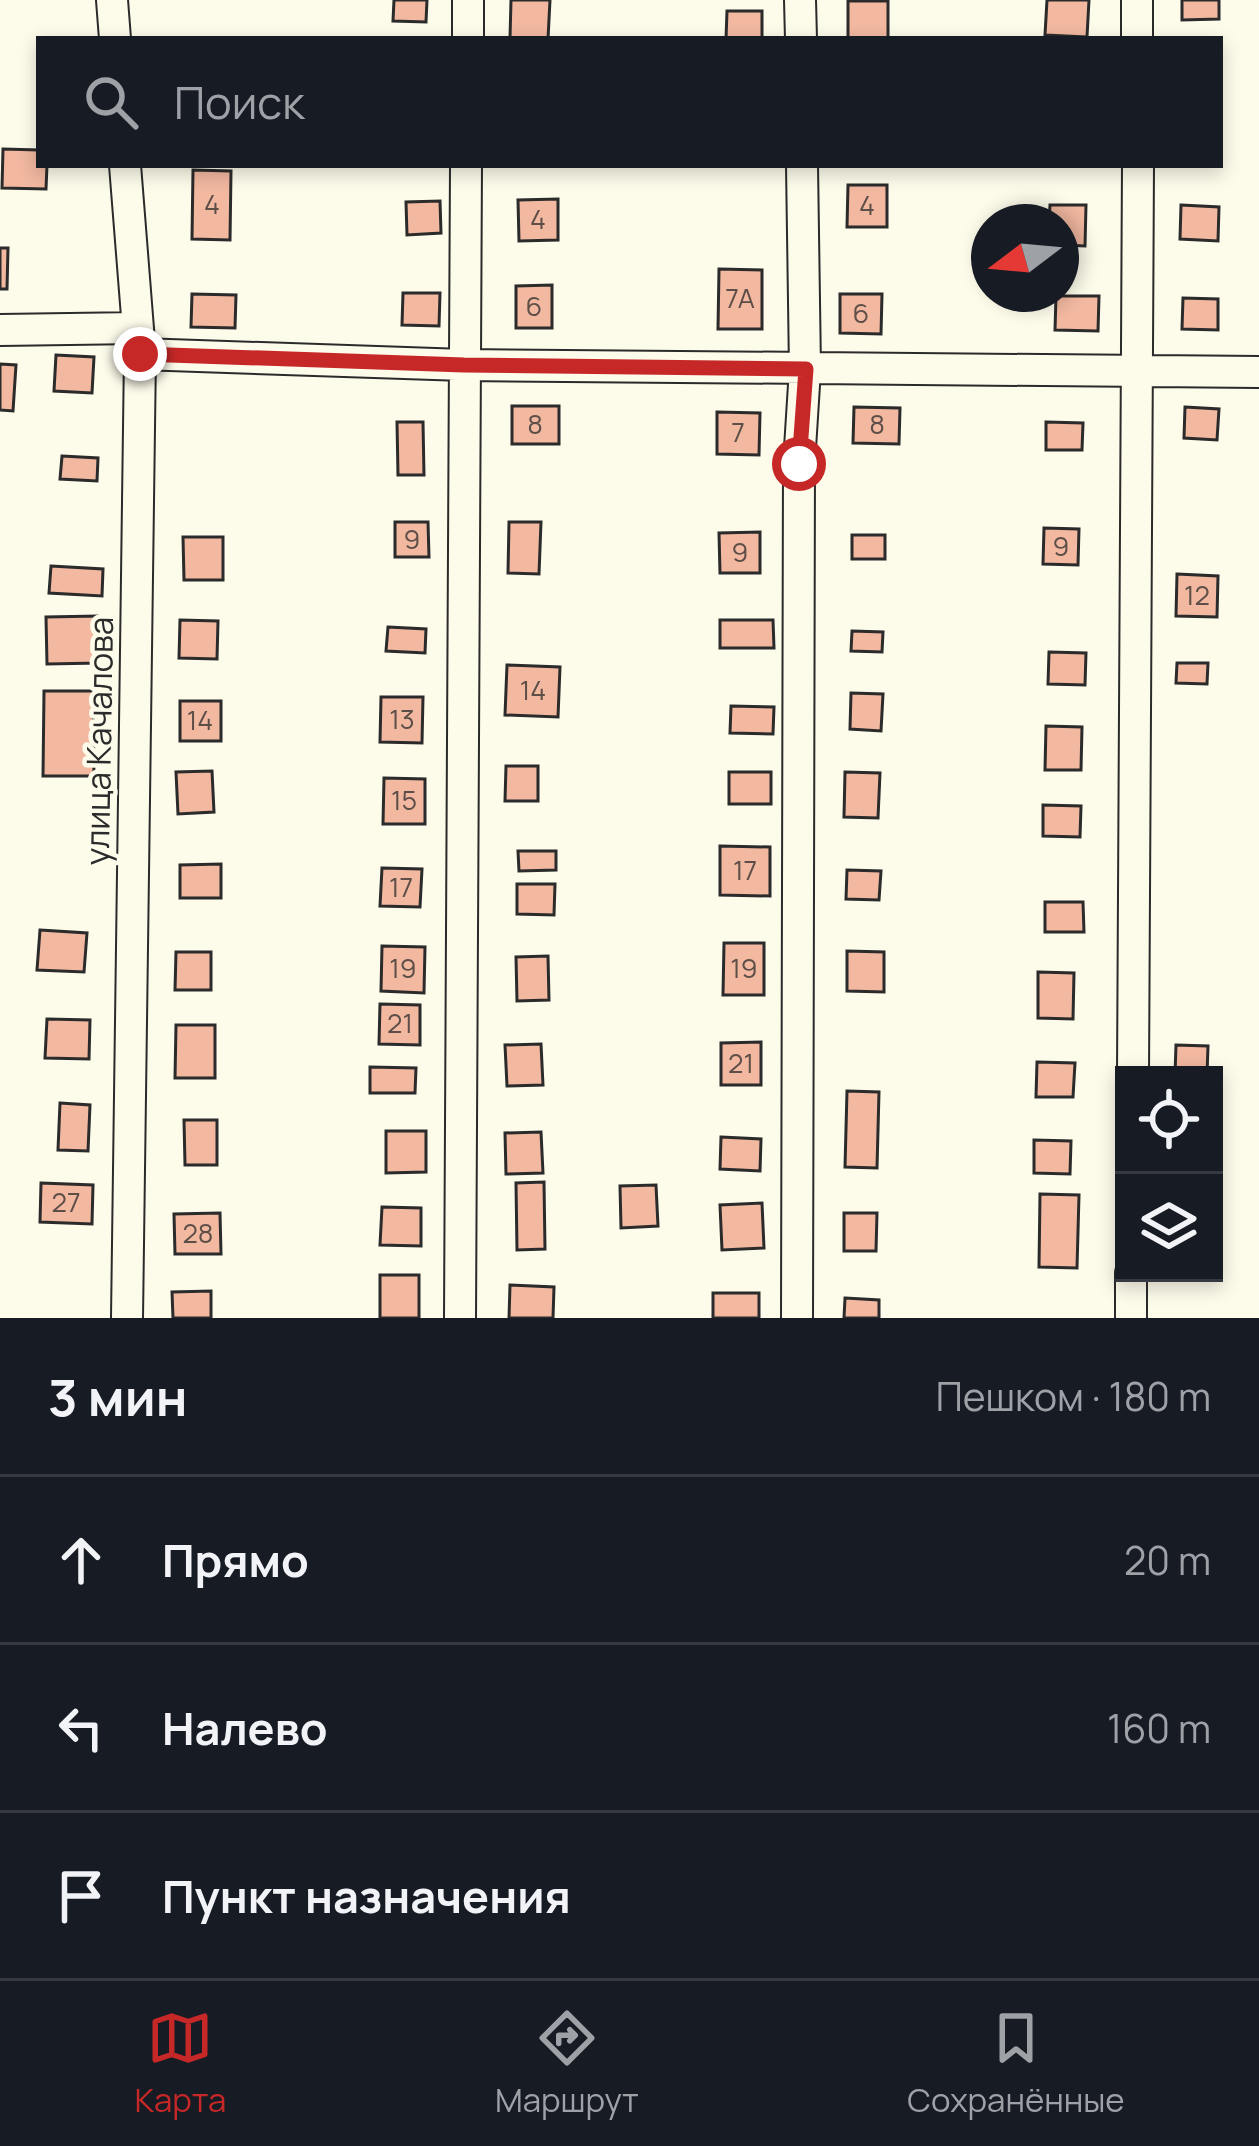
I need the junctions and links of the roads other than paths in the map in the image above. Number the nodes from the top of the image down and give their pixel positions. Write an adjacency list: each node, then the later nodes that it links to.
1 (112, 0): 5 (street)
2 (468, 0): 6 (street)
3 (800, 0): 7 (street)
4 (1137, 0): 8 (street)
5 (115, 36)
6 (467, 36)
7 (801, 36)
8 (1137, 36)
9 (125, 168): 14 (street, улица Качалова)
10 (466, 168): 15 (street)
11 (802, 168): 16 (street)
12 (1138, 168): 17 (street)
13 (0, 330): 14 (street)
14 (139, 341): 15 (street); 21 (street, улица Качалова)
15 (464, 365): 16 (street); 22 (street)
16 (806, 369): 17 (street); 23 (street)
17 (1139, 371): 18 (street); 19 (street)
18 (1259, 372)
19 (1133, 1066)
20 (1131, 1282): 24 (street)
21 (127, 1318)
22 (460, 1318)
23 (797, 1318)
24 (1131, 1318)

